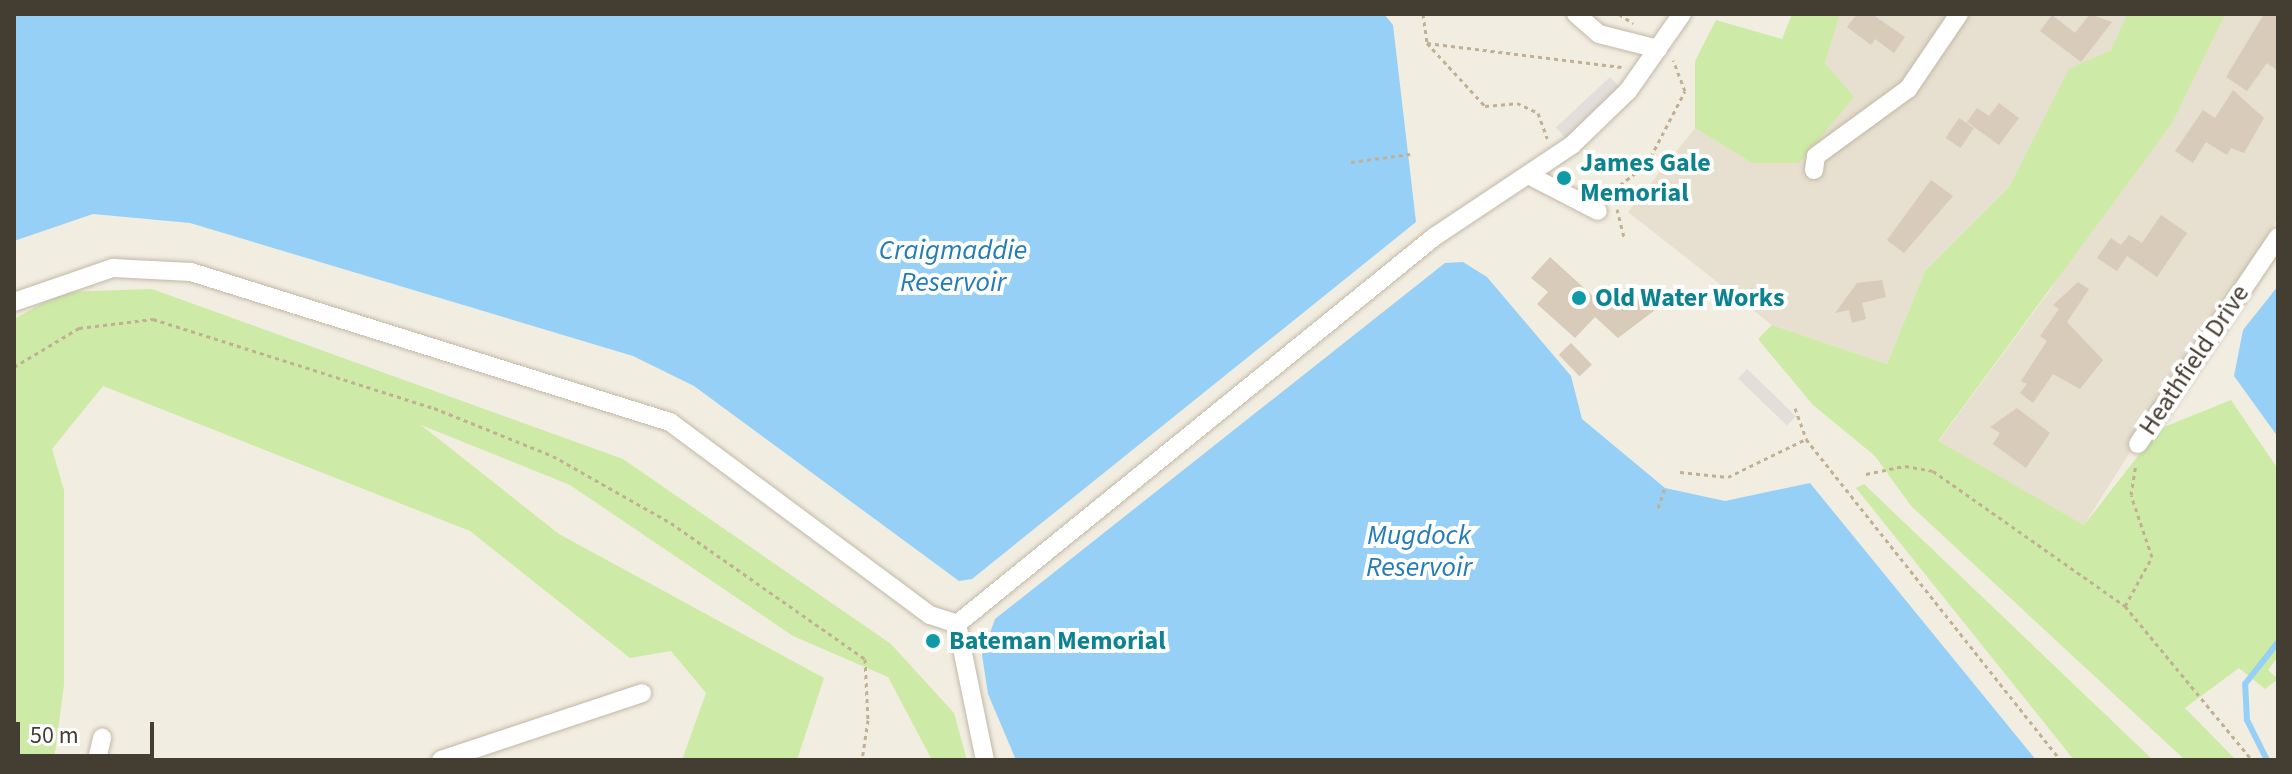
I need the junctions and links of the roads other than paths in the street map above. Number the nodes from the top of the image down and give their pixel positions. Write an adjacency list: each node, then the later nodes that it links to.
1 (1576, 14): 4 (street)
2 (1682, 14): 4 (street)
3 (1959, 14): 5 (street)
4 (1658, 49): 6 (street)
5 (1814, 170)
6 (1532, 177): 7 (street); 11 (street)
7 (1598, 211)
8 (2278, 237): 10 (street, Heathfield Drive)
9 (14, 302): 11 (street)
10 (2138, 444)
11 (957, 624): 16 (street)
12 (642, 693): 15 (street)
13 (102, 738): 14 (street)
14 (97, 760)
15 (441, 760)
16 (985, 760)

